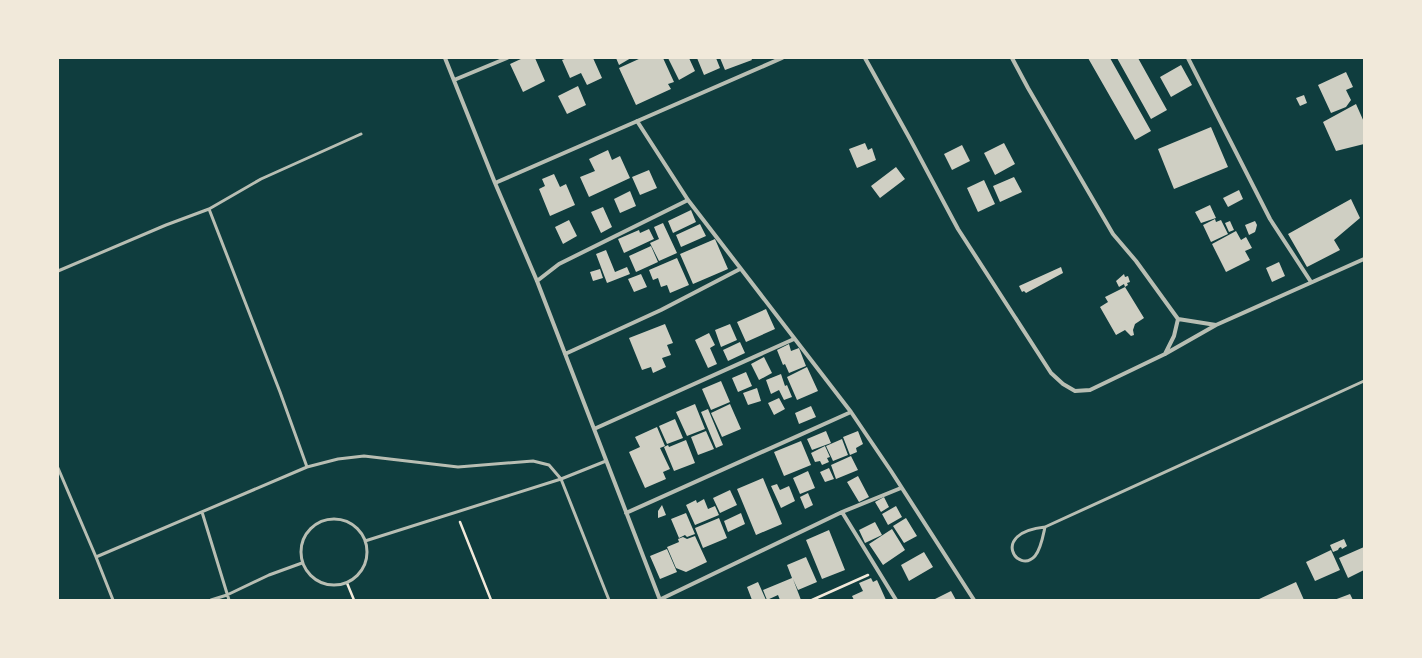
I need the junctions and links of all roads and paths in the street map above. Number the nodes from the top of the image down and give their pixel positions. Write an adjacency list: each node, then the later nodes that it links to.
1 (445, 58): 9 (street)
2 (507, 58): 9 (street)
3 (765, 58): 8 (street)
4 (782, 58): 8 (street)
5 (865, 58): 24 (street)
6 (1012, 58): 20 (street)
7 (1188, 58): 19 (street)
8 (768, 64): 10 (street)
9 (454, 80): 12 (street)
10 (637, 121): 12 (street); 13 (street)
11 (361, 134): 14 (lane)
12 (495, 183): 18 (street)
13 (688, 200): 16 (street); 18 (street)
14 (209, 208): 17 (lane); 29 (lane)
15 (1364, 260): 19 (street)
16 (740, 269): 22 (street); 23 (street)
17 (58, 271)
18 (537, 281): 23 (street)
19 (1311, 282): 21 (street)
20 (1178, 319): 21 (street); 24 (street)
21 (1216, 325): 24 (street)
22 (794, 339): 26 (street); 27 (street)
23 (565, 354): 27 (street)
24 (1165, 354)
25 (1364, 381): 37 (lane)
26 (851, 412): 32 (street); 36 (street)
27 (594, 429): 28 (street)
28 (606, 461): 31 (lane); 36 (street)
29 (307, 467): 31 (lane); 33 (lane)
30 (58, 468): 39 (lane)
31 (561, 479): 34 (lane); 49 (lane)
32 (901, 488): 35 (street); 53 (street)
33 (202, 512): 39 (lane); 43 (lane)
34 (456, 512): 38 (lane); 48 (path)
35 (842, 512): 41 (street); 50 (street)
36 (626, 513): 50 (street)
37 (1045, 527): 37 (lane)
38 (366, 541): 40 (lane); 42 (lane)
39 (96, 557): 44 (lane)
40 (302, 564): 42 (lane); 43 (lane)
41 (877, 571): 51 (path); 52 (street)
42 (347, 582): 47 (path)
43 (227, 594): 45 (lane); 46 (lane)
44 (113, 600)
45 (211, 600)
46 (229, 600)
47 (354, 600)
48 (490, 600)
49 (609, 600)
50 (659, 600)
51 (812, 600)
52 (896, 600)
53 (974, 600)

